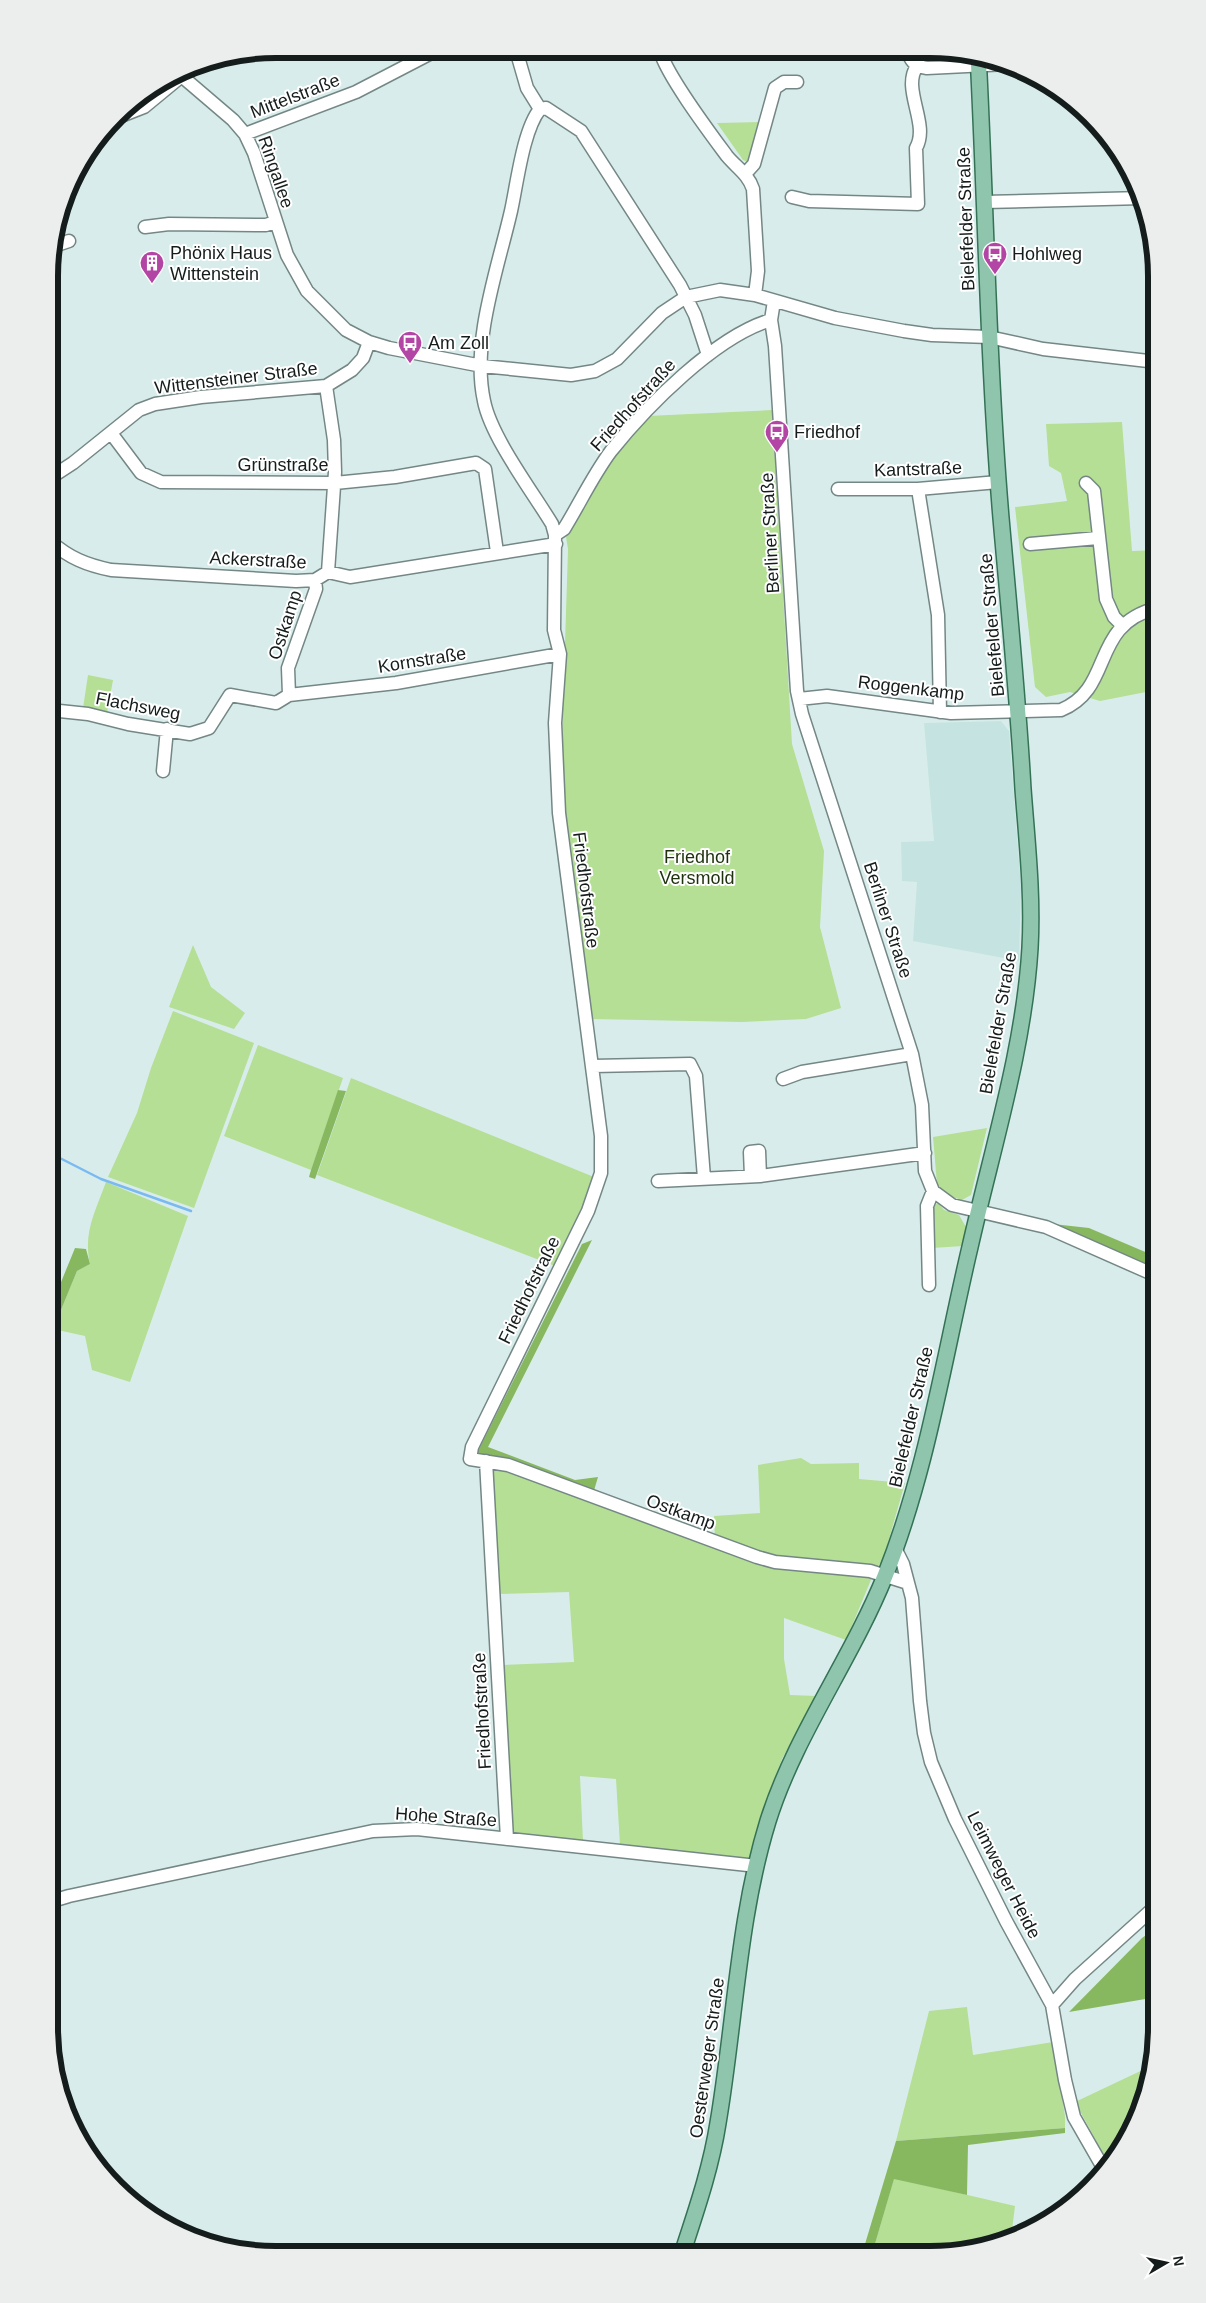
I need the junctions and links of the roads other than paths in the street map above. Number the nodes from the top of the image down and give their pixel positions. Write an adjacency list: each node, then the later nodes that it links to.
1 (417, 58): 13 (street, Mittelstraße)
2 (518, 58): 11 (street)
3 (662, 58): 14 (street)
4 (910, 58): 7 (street)
5 (968, 61): 7 (street)
6 (978, 63): 17 (main road, Bielefelder Straße)
7 (917, 66): 15 (street)
8 (183, 78): 13 (street, Ringallee)
9 (797, 82): 14 (street)
10 (164, 88): 12 (street)
11 (540, 109): 23 (street); 30 (street)
12 (133, 111)
13 (245, 134): 18 (street, Ringallee)
14 (745, 174): 22 (street)
15 (792, 197)
16 (1134, 198): 17 (street)
17 (984, 202): 26 (main road, Bielefelder Straße)
18 (275, 222): 19 (street, Ringallee); 27 (street, Ringallee)
19 (145, 228)
20 (69, 241): 21 (street)
21 (60, 244)
22 (755, 295): 23 (street); 24 (street)
23 (686, 297): 28 (street); 30 (street)
24 (774, 301): 25 (street, Berliner Straße); 26 (street)
25 (771, 320): 28 (street, Friedhofstraße); 50 (street, Berliner Straße)
26 (989, 337): 29 (street); 34 (main road, Bielefelder Straße)
27 (369, 342): 30 (street, Ringallee); 31 (street, Wittensteiner Straße)
28 (708, 356): 40 (street, Friedhofstraße)
29 (1148, 361)
30 (482, 366): 40 (street)
31 (326, 386): 32 (street, Wittensteiner Straße); 35 (street)
32 (111, 433): 33 (street, Wittensteiner Straße); 35 (street, Grünstraße)
33 (58, 472)
34 (998, 482): 37 (street, Kantstraße); 52 (main road, Bielefelder Straße)
35 (335, 483): 43 (street, Grünstraße); 44 (street)
36 (1086, 483): 39 (street)
37 (918, 488): 38 (street, Kantstraße); 51 (street)
38 (838, 489)
39 (1098, 538): 41 (street); 47 (street)
40 (556, 540): 43 (street, Ackerstraße); 48 (street, Friedhofstraße)
41 (1030, 544)
42 (58, 548): 45 (street, Ackerstraße)
43 (497, 552): 44 (street, Ackerstraße)
44 (328, 572): 45 (street, Ackerstraße)
45 (315, 580): 49 (street, Ostkamp)
46 (1148, 611): 47 (street)
47 (1122, 625): 52 (street, Roggenkamp)
48 (560, 654): 49 (street, Kornstraße); 57 (street, Friedhofstraße)
49 (289, 695): 54 (street, Flachsweg)
50 (799, 699): 51 (street, Roggenkamp); 56 (street, Berliner Straße)
51 (940, 712): 52 (street, Roggenkamp)
52 (1019, 712): 63 (main road, Bielefelder Straße)
53 (58, 713): 54 (street, Flachsweg)
54 (167, 729): 55 (street)
55 (163, 771)
56 (912, 1054): 58 (street); 59 (street, Berliner Straße)
57 (593, 1066): 60 (street); 66 (street, Friedhofstraße)
58 (783, 1079)
59 (925, 1153): 60 (street); 62 (street, Berliner Straße)
60 (704, 1178): 61 (street)
61 (658, 1181)
62 (933, 1191): 63 (street); 65 (street)
63 (978, 1212): 64 (street); 68 (main road, Bielefelder Straße)
64 (1148, 1272)
65 (930, 1285)
66 (470, 1459): 67 (street, Ostkamp)
67 (486, 1461): 69 (street, Ostkamp); 71 (street, Friedhofstraße)
68 (895, 1548): 69 (main road, Bielefelder Straße); 70 (street, Leimweger Heide)
69 (885, 1575): 70 (street); 72 (main road, Bielefelder Straße)
70 (908, 1583): 75 (street, Leimweger Heide)
71 (507, 1839): 72 (street, Hohe Straße); 73 (street, Hohe Straße)
72 (757, 1866): 77 (main road, Oesterweger Straße)
73 (58, 1899)
74 (1148, 1913): 75 (street)
75 (1052, 2005): 76 (street, Leimweger Heide)
76 (1100, 2164)
77 (685, 2246)

